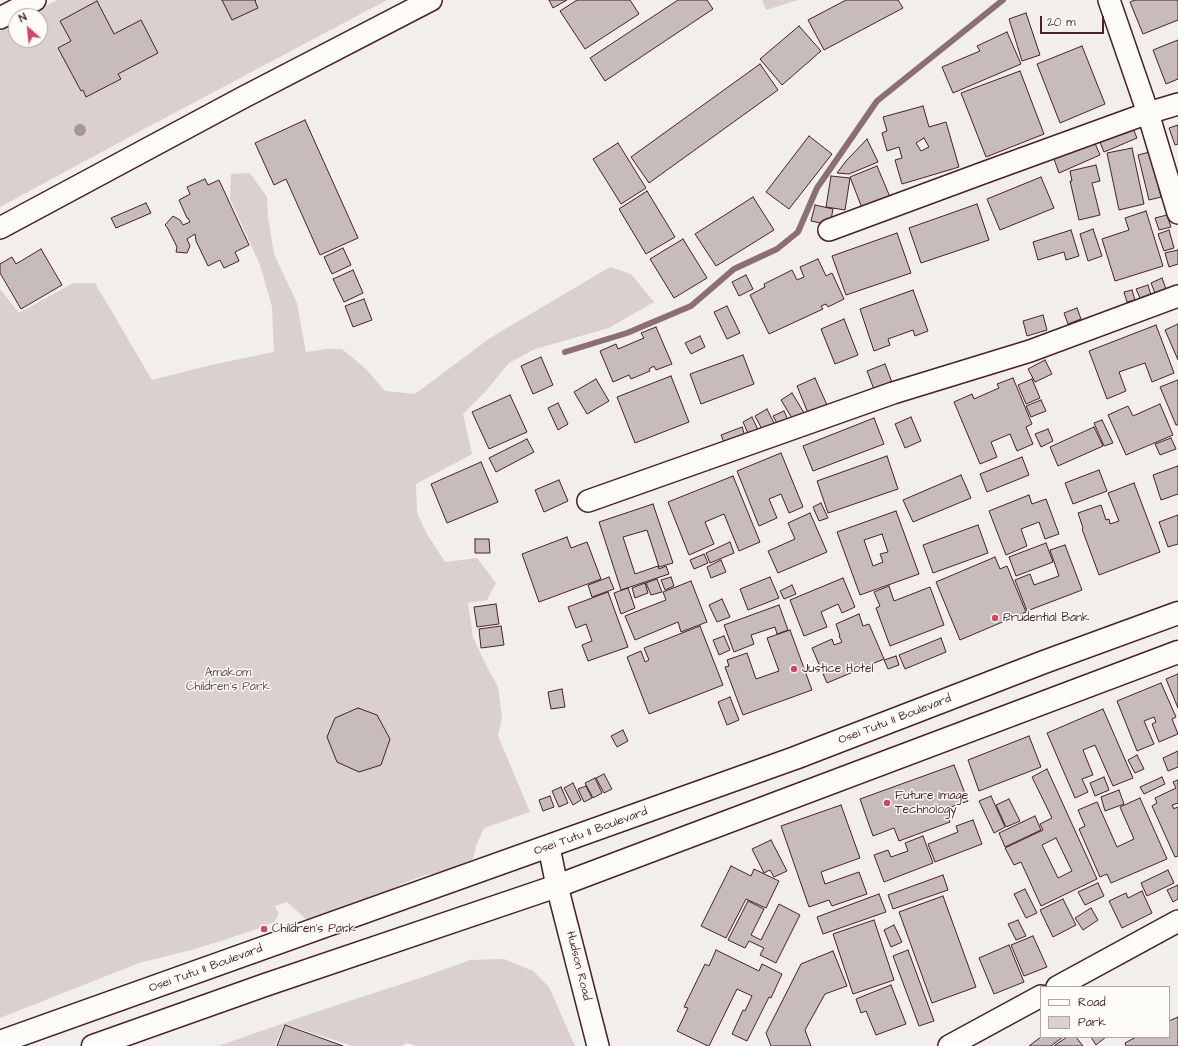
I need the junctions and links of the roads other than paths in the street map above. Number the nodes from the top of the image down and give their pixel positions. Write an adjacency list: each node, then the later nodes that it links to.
1 (34, 0): 4 (street)
2 (431, 0): 8 (street)
3 (1109, 0): 6 (street)
4 (0, 18)
5 (1178, 104): 6 (street)
6 (1148, 113): 7 (street); 9 (street)
7 (1178, 213)
8 (0, 228)
9 (828, 230)
10 (1178, 296): 11 (street)
11 (588, 501)
12 (1178, 613): 14 (main road, Osei Tutu II Boulevard)
13 (1178, 652): 15 (main road)
14 (549, 847): 15 (street, Hudson Road); 19 (main road, Osei Tutu II Boulevard)
15 (557, 886): 20 (main road); 21 (street, Hudson Road)
16 (1178, 921): 17 (street)
17 (1059, 986)
18 (1040, 997): 22 (street)
19 (0, 1042)
20 (93, 1046)
21 (598, 1046)
22 (949, 1046)

